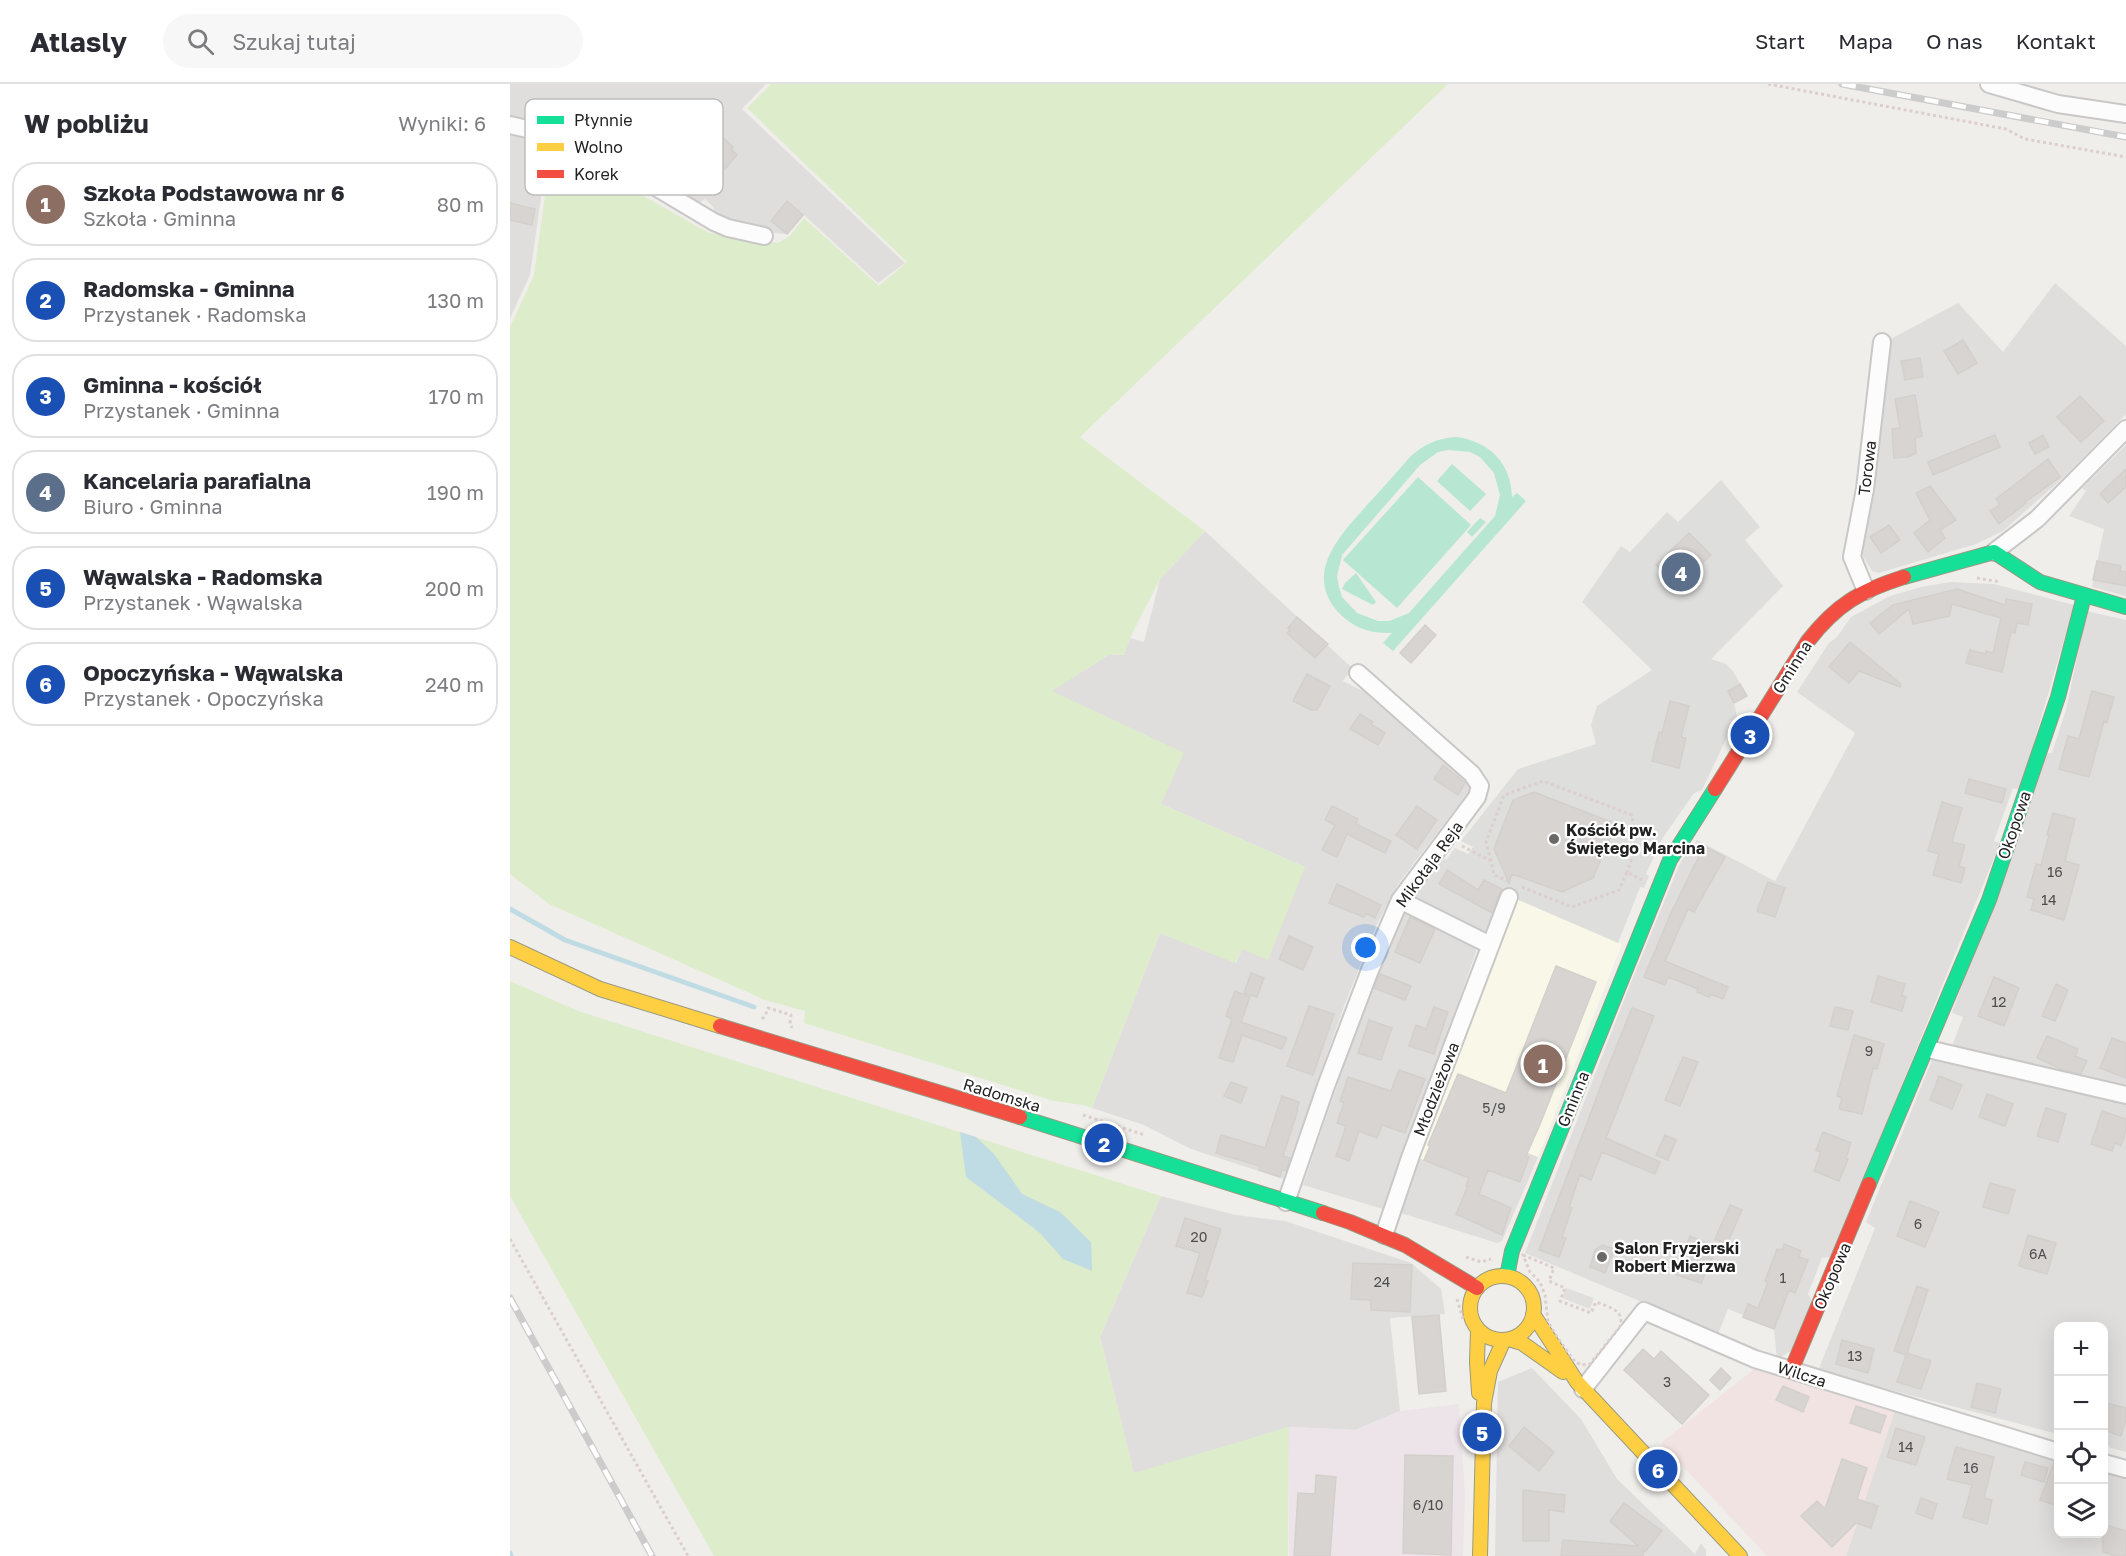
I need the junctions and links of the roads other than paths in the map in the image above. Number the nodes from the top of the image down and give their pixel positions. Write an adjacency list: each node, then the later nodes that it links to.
1 (1989, 84): 2 (street)
2 (2126, 114)
3 (510, 125): 4 (street)
4 (525, 129)
5 (669, 195): 6 (street)
6 (764, 236)
7 (1882, 342): 10 (street, Torowa)
8 (2126, 429): 9 (street, Gminna)
9 (1994, 552): 10 (street, Gminna); 11 (street)
10 (1866, 591): 22 (street, Gminna)
11 (2084, 596): 12 (street); 18 (street, Okopowa)
12 (2126, 607)
13 (1358, 673): 15 (street, Mikołaja Reja)
14 (1509, 897): 16 (street, Młodzieżowa)
15 (1400, 900): 16 (street); 20 (street, Mikołaja Reja)
16 (1490, 945): 21 (street, Młodzieżowa)
17 (510, 947): 20 (street, Radomska)
18 (1928, 1049): 19 (street); 27 (street, Okopowa)
19 (2126, 1095)
20 (1286, 1202): 21 (street, Radomska)
21 (1384, 1235): 23 (street, Radomska)
22 (1507, 1276): 23 (street); 24 (street)
23 (1478, 1288): 25 (street)
24 (1533, 1314): 26 (street); 28 (street)
25 (1478, 1330): 26 (street); 29 (street)
26 (1507, 1341): 28 (street); 29 (street)
27 (1791, 1371): 28 (street, Wilcza); 30 (street, Wilcza)
28 (1580, 1385): 34 (street)
29 (1482, 1421): 33 (street)
30 (2054, 1451)
31 (2108, 1464): 32 (street)
32 (2126, 1469)
33 (1480, 1556)
34 (1740, 1556)

